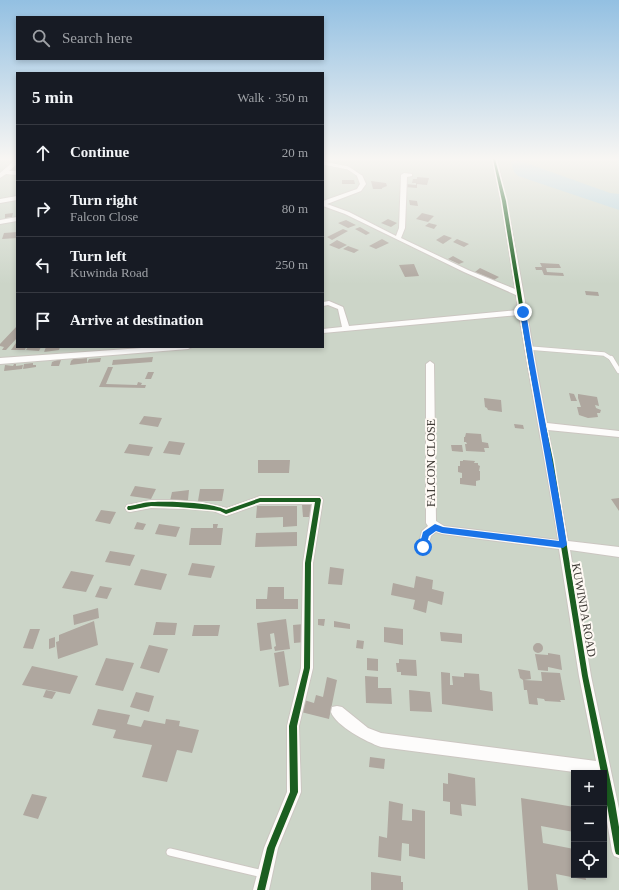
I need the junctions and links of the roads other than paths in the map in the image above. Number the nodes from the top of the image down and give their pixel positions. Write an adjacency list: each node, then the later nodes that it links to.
1 (403, 201): 6 (street)
2 (504, 201): 7 (street, KUWINDA ROAD)
3 (324, 204): 6 (street)
4 (16, 218): 5 (street)
5 (0, 222)
6 (398, 239): 7 (street)
7 (518, 293): 9 (street, KUWINDA ROAD)
8 (324, 304): 10 (street)
9 (523, 312): 10 (street); 13 (street, KUWINDA ROAD)
10 (346, 329): 11 (street)
11 (324, 331)
12 (175, 348): 14 (street)
13 (529, 348): 16 (lane); 17 (street, KUWINDA ROAD)
14 (0, 361)
15 (430, 364): 20 (street, FALCON CLOSE)
16 (619, 371)
17 (543, 426): 18 (street); 21 (street, KUWINDA ROAD)
18 (619, 434)
19 (130, 508): 29 (street)
20 (435, 527): 21 (street); 22 (street)
21 (563, 545): 23 (street); 25 (street, KUWINDA ROAD)
22 (423, 547)
23 (619, 552)
24 (337, 712): 25 (street)
25 (603, 769): 26 (street, KUWINDA ROAD)
26 (615, 803): 27 (street, KUWINDA ROAD)
27 (619, 851)
28 (170, 852): 29 (lane)
29 (265, 875): 30 (street)
30 (261, 890)

